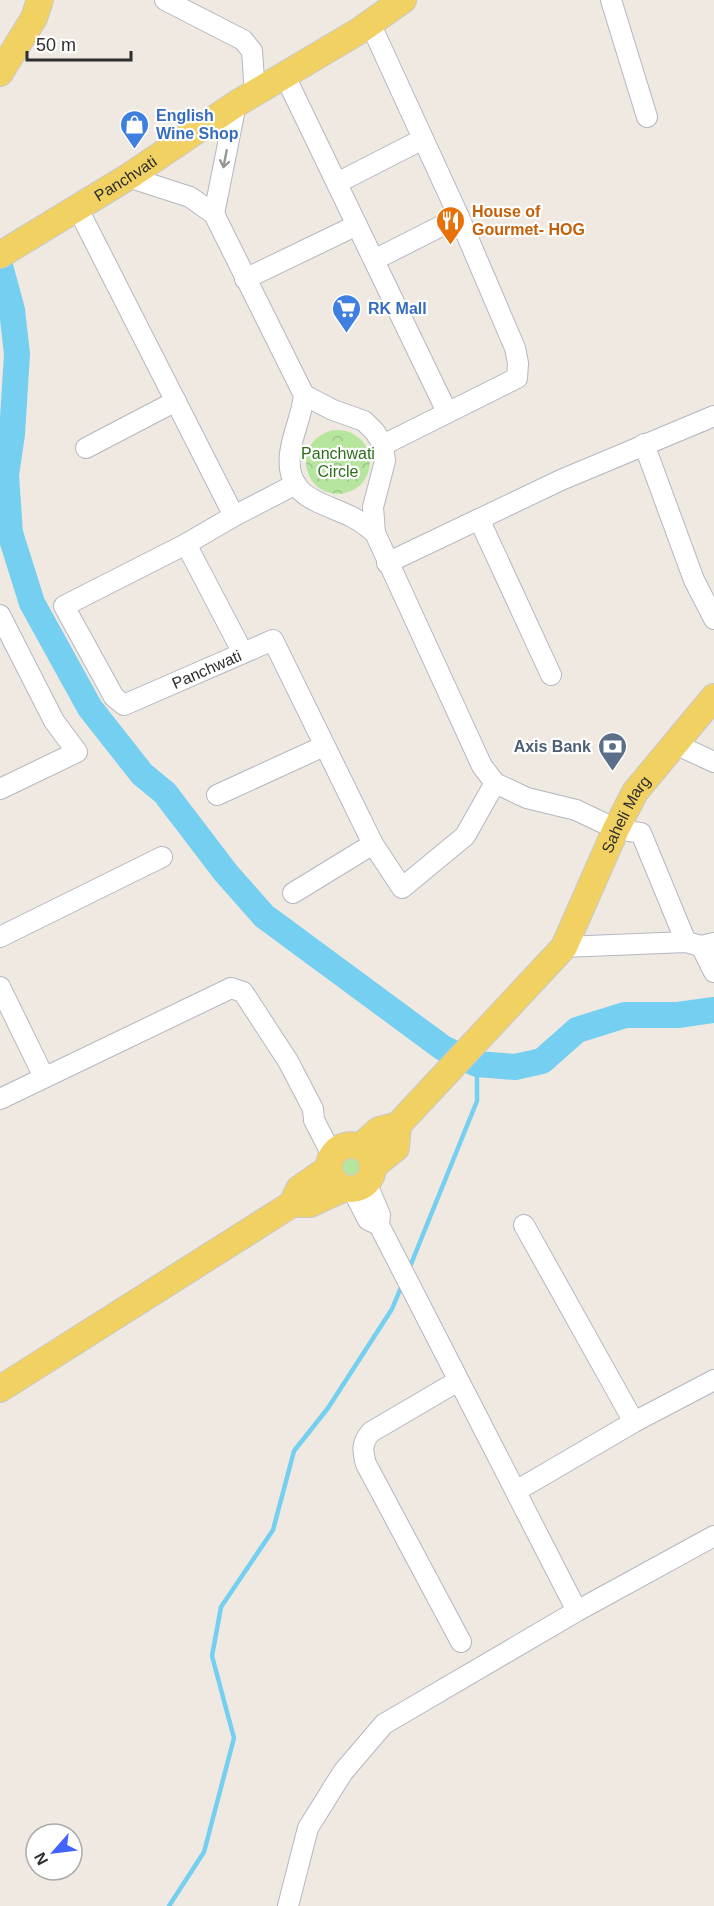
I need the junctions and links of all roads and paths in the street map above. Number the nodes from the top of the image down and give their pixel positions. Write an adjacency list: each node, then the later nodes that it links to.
1 (40, 0): 6 (main road)
2 (165, 0): 8 (street)
3 (403, 0): 5 (main road, Panchvati)
4 (611, 0): 9 (street)
5 (370, 24): 7 (main road, Panchvati); 10 (street)
6 (0, 73)
7 (285, 76): 8 (main road, Panchvati); 12 (street)
8 (245, 98): 11 (main road, Panchvati); 14 (street, one-way to 14)
9 (647, 117)
10 (423, 139): 12 (street); 15 (street)
11 (128, 177): 13 (main road, Panchvati); 14 (street)
12 (337, 183): 16 (street)
13 (77, 207): 17 (main road, Panchvati); 21 (street)
14 (214, 214): 19 (street)
15 (459, 218): 18 (street); 22 (street)
16 (357, 225): 18 (street); 19 (street)
17 (0, 255)
18 (374, 260): 22 (street)
19 (245, 279): 20 (street)
20 (304, 395): 25 (street); 27 (street)
21 (176, 401): 26 (street); 28 (street)
22 (447, 412): 25 (street)
23 (714, 416): 24 (street)
24 (644, 444): 29 (street); 33 (street)
25 (383, 445): 30 (street)
26 (86, 448)
27 (296, 484): 28 (street); 30 (street)
28 (234, 516): 31 (street)
29 (479, 519): 32 (street); 36 (street)
30 (375, 533): 32 (street)
31 (186, 544): 35 (street, Panchwati); 35 (street, Panchwati)
32 (387, 563): 41 (street)
33 (714, 619)
34 (1, 624): 42 (street)
35 (243, 653): 39 (street)
36 (551, 675)
37 (714, 697): 38 (main road, Saheli Marg)
38 (675, 744): 40 (street); 44 (main road, Saheli Marg)
39 (324, 746): 43 (street); 45 (street)
40 (714, 762)
41 (495, 783): 44 (street); 45 (street)
42 (0, 789)
43 (217, 795)
44 (616, 829): 49 (main road, Saheli Marg); 50 (street)
45 (373, 844): 47 (street)
46 (162, 857): 48 (street)
47 (293, 892)
48 (0, 937)
49 (564, 947): 50 (street); 54 (main road, Saheli Marg)
50 (704, 952)
51 (0, 987): 52 (street)
52 (44, 1077): 53 (street); 54 (street)
53 (0, 1099)
54 (350, 1168): 57 (street); 58 (main road)
55 (525, 1225): 59 (street)
56 (714, 1380): 59 (street)
57 (458, 1382): 60 (street); 63 (street)
58 (0, 1389)
59 (634, 1422): 60 (street)
60 (516, 1491): 62 (street)
61 (714, 1536): 62 (street)
62 (577, 1611): 64 (street)
63 (461, 1642)
64 (288, 1906)

